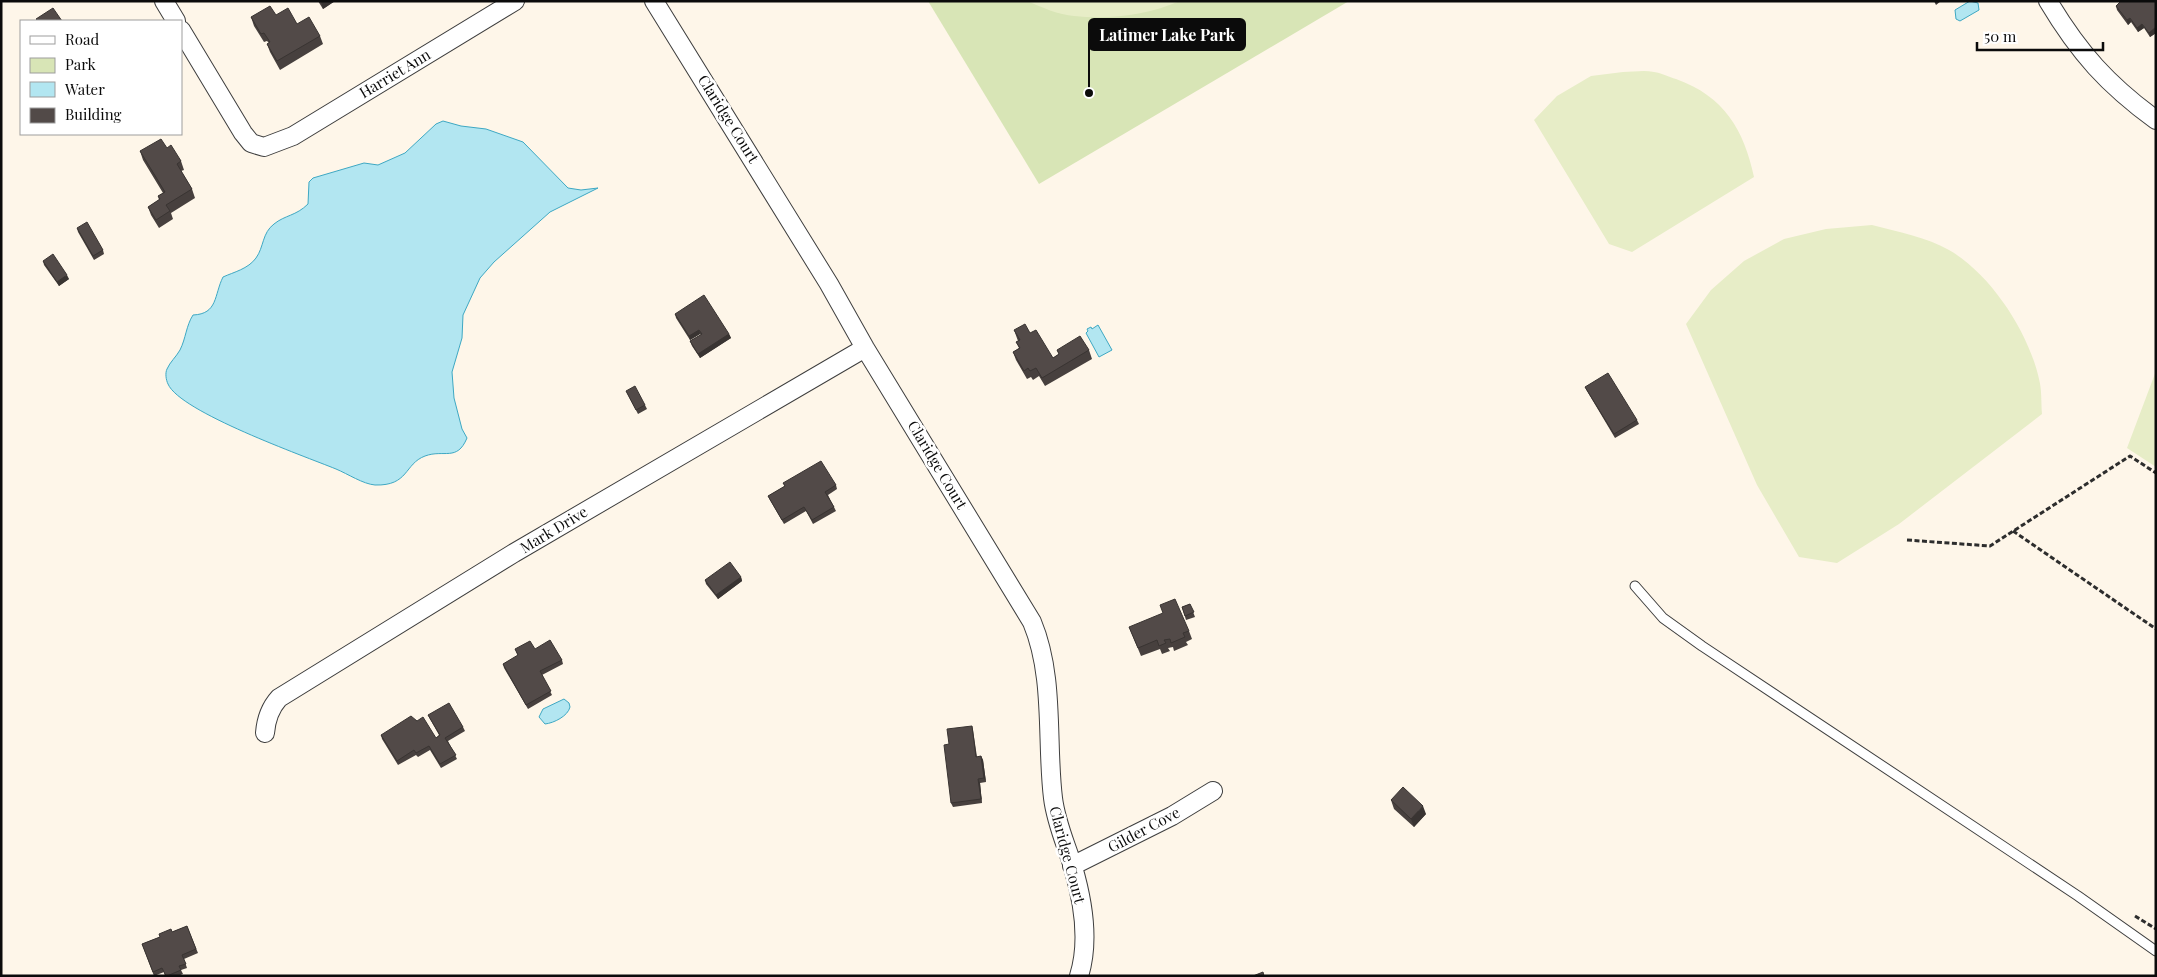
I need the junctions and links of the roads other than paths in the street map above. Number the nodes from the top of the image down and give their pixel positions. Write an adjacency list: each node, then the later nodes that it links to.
1 (164, 1): 5 (street)
2 (515, 1): 6 (street, Harriet Ann)
3 (654, 1): 8 (street, Claridge Court)
4 (2048, 1): 7 (street)
5 (175, 20)
6 (182, 32)
7 (2156, 120)
8 (865, 348): 10 (street, Mark Drive); 12 (street, Claridge Court)
9 (1635, 586): 13 (lane)
10 (265, 733)
11 (1213, 791): 12 (street, Gilder Cove)
12 (1072, 866): 14 (street, Claridge Court)
13 (2156, 951)
14 (1079, 976)

